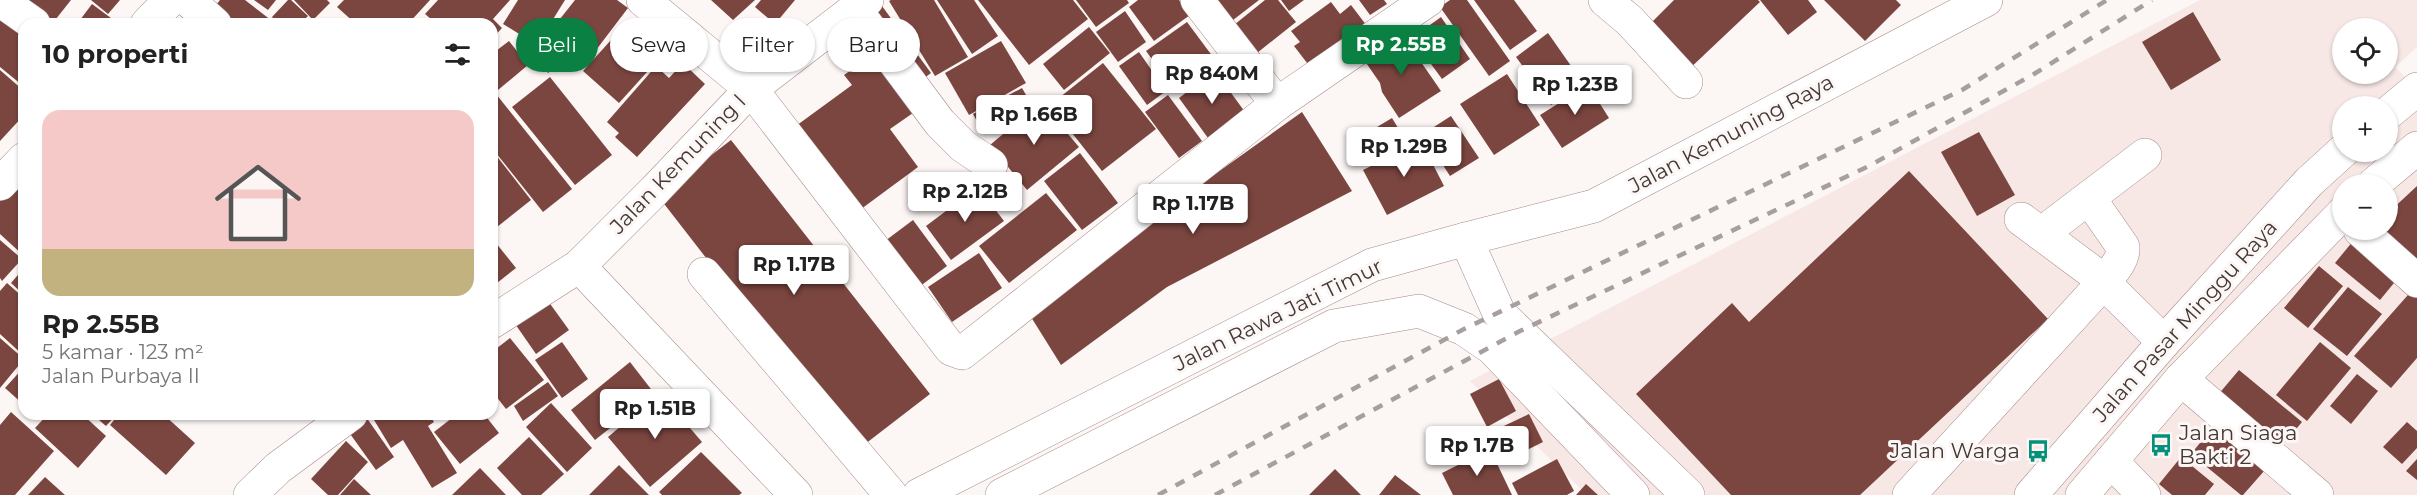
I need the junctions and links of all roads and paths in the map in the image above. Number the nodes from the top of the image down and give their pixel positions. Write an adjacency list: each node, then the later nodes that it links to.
1 (0, 0): 10 (street)
2 (170, 0): 11 (street)
3 (188, 0): 12 (street)
4 (643, 0): 14 (street)
5 (1197, 0): 16 (street)
6 (1428, 0): 16 (street)
7 (1605, 0): 13 (street)
8 (1986, 0): 25 (street, Jalan Kemuning Raya)
9 (861, 4): 14 (street, Jalan Kemuning I); 21 (street)
10 (26, 18)
11 (153, 18)
12 (208, 18)
13 (1686, 82)
14 (751, 89): 16 (street); 28 (street, Jalan Kemuning I)
15 (2417, 89): 17 (street)
16 (1277, 104)
17 (2398, 105)
18 (2417, 148): 22 (street)
19 (2145, 155): 23 (street)
20 (2332, 161): 34 (street, Jalan Pasar Minggu Raya)
21 (991, 165)
22 (2386, 174)
23 (2089, 198): 31 (street); 31 (street)
24 (2332, 233): 35 (street, Jalan Pasar Minggu Raya)
25 (1466, 239): 27 (street, Jalan Rawa Jati Timur); 39 (street)
26 (2371, 240): 30 (street)
27 (1372, 265): 33 (street); 43 (street, Jalan Rawa Jati Timur)
28 (579, 266): 32 (street, Jalan Kemuning I); 41 (street)
29 (704, 274): 42 (street)
30 (2417, 281)
31 (2104, 282): 34 (street); 46 (street)
32 (498, 316)
33 (1334, 326): 44 (street, Jalan Rawa Jati Timur); 45 (street, Jalan Rawa Jati Timur)
34 (2164, 342): 47 (street, Jalan Pasar Minggu Raya)
35 (2181, 379): 37 (street, Jalan Pasar Minggu Raya); 38 (street)
36 (343, 420): 40 (street)
37 (2111, 461): 48 (street, Jalan Pasar Minggu Raya); 49 (street)
38 (2305, 486)
39 (1682, 493)
40 (249, 495)
41 (796, 495)
42 (891, 495)
43 (919, 495)
44 (1002, 495)
45 (1634, 495)
46 (1909, 495)
47 (2031, 495)
48 (2082, 495)
49 (2144, 495)

